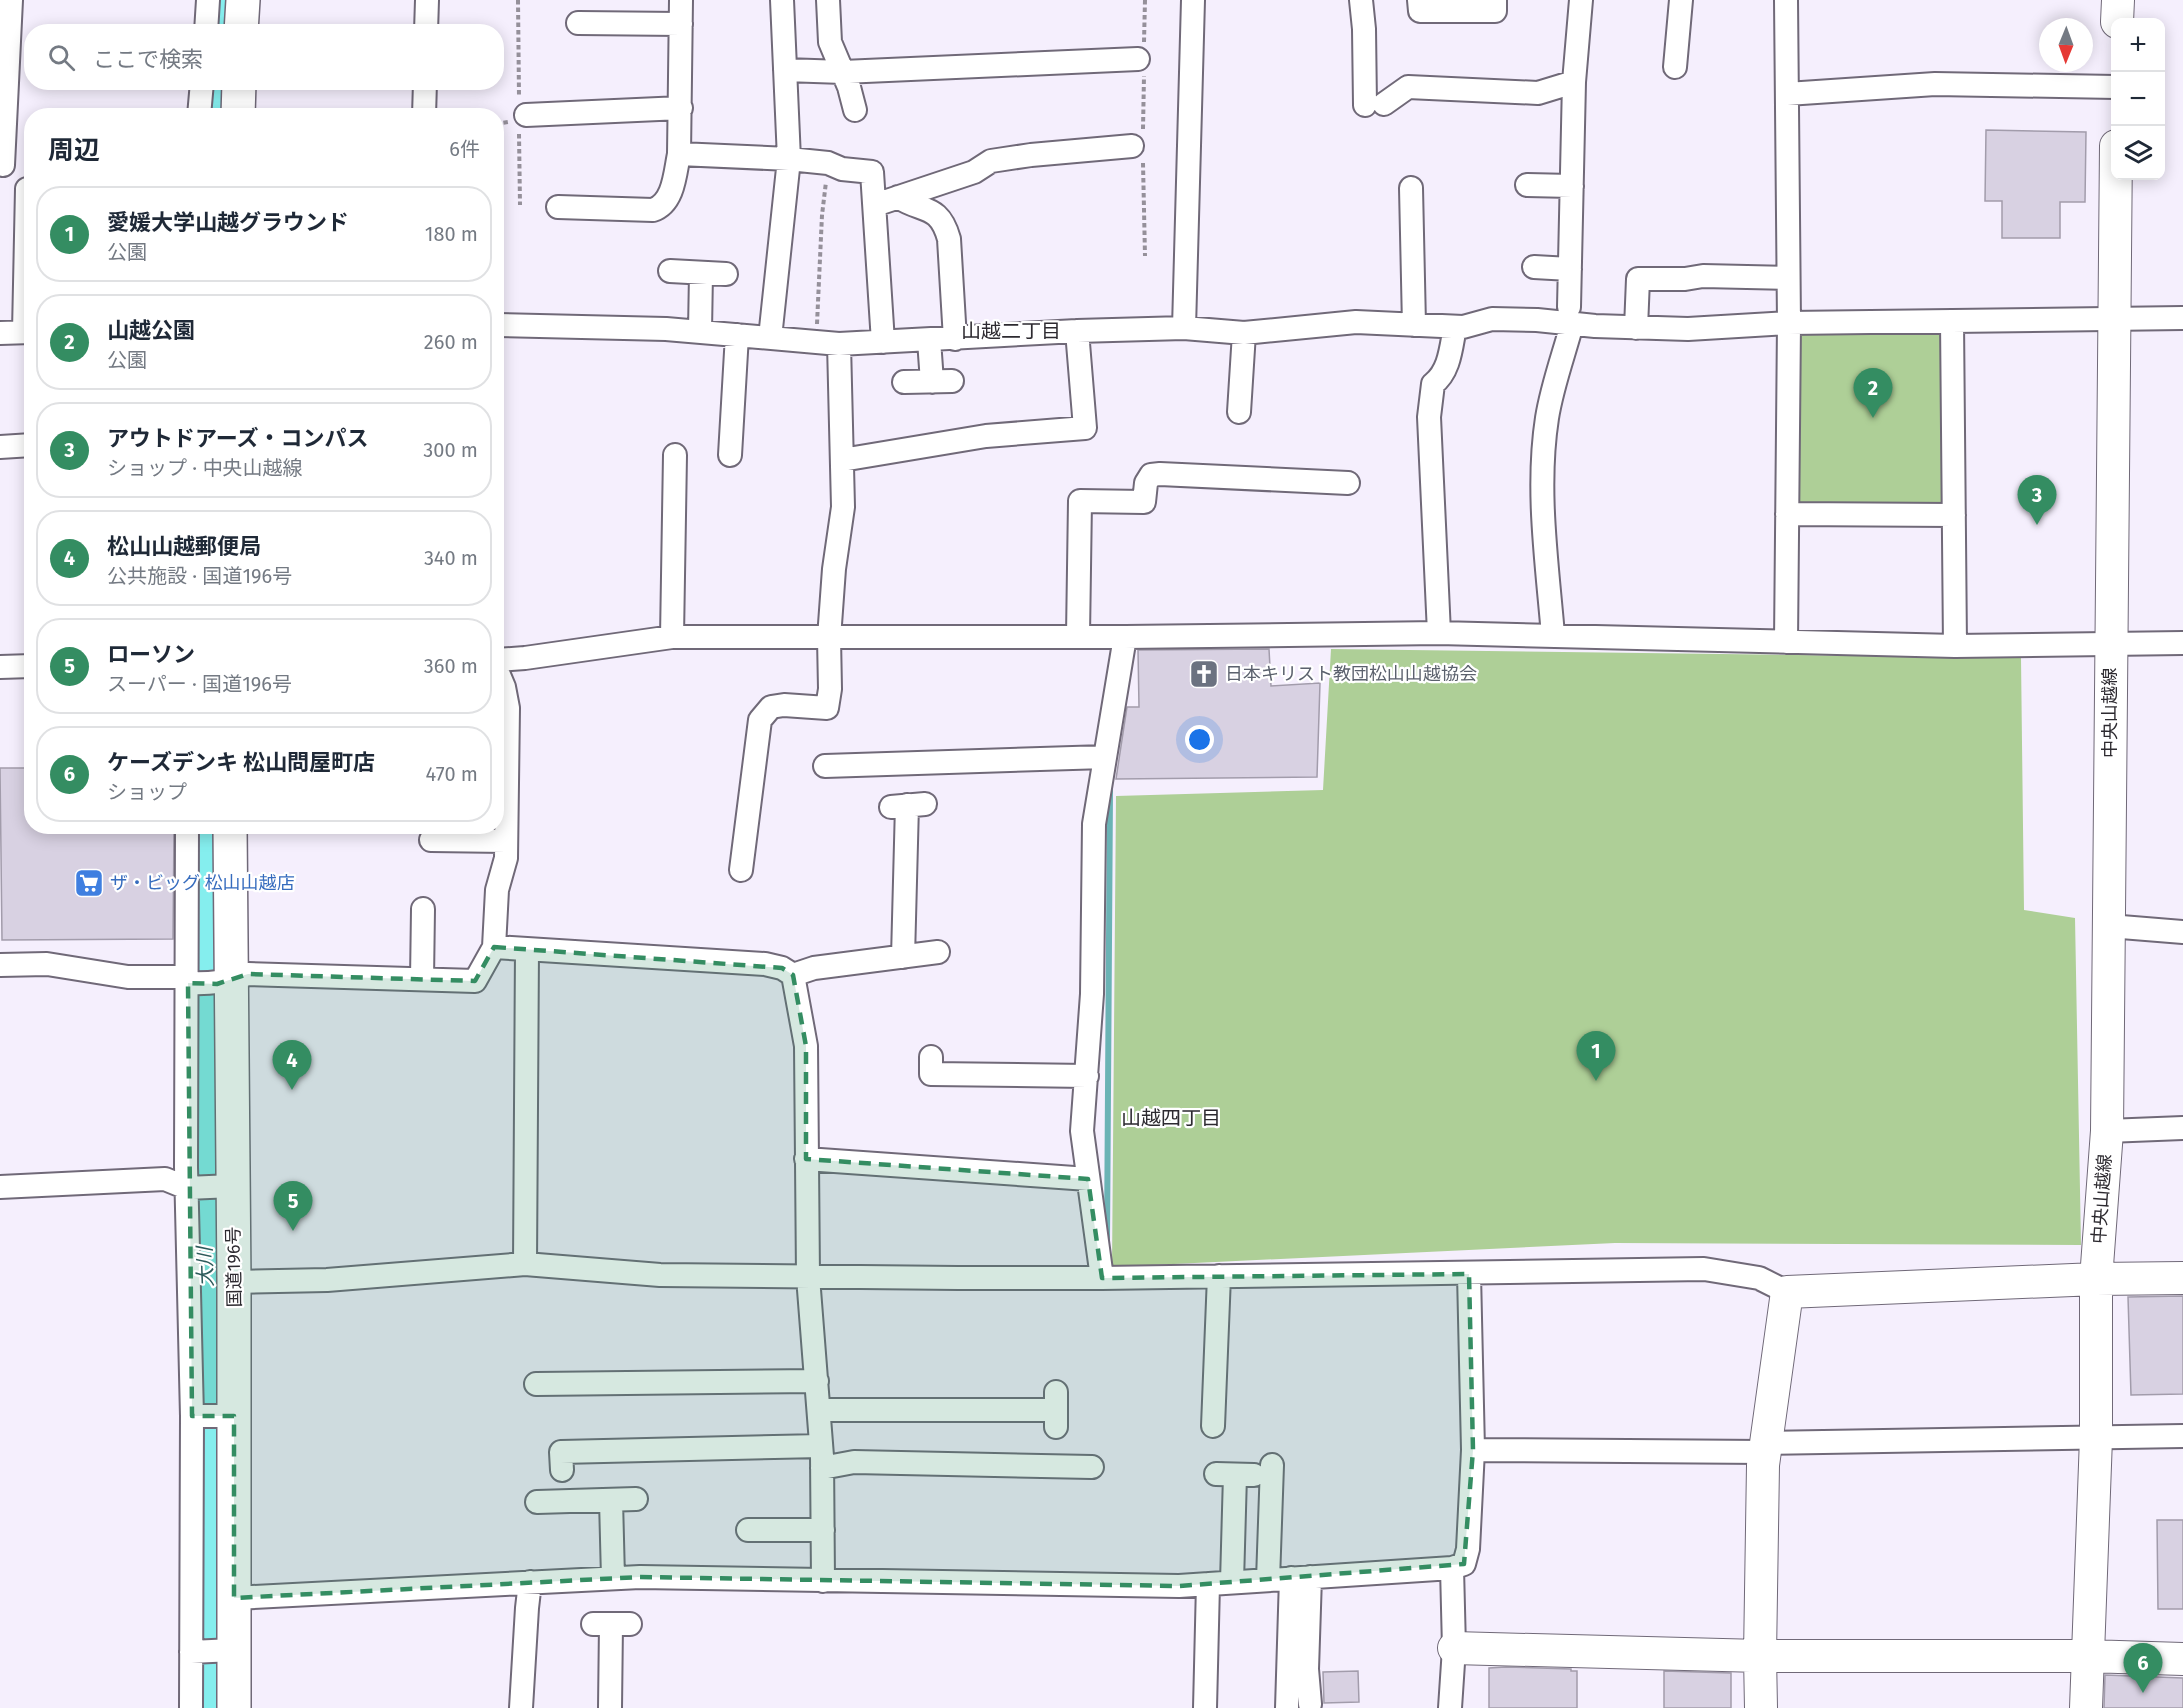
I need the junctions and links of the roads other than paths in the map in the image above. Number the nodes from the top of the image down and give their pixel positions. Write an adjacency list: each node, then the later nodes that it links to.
1 (11, 0): 41 (street)
2 (208, 0): 18 (street)
3 (243, 0): 19 (highway)
4 (427, 0): 20 (street)
5 (681, 0): 21 (street)
6 (782, 0): 24 (street)
7 (828, 0): 25 (street)
8 (1193, 0): 63 (street)
9 (1361, 0): 26 (street)
10 (1419, 0): 11 (street)
11 (1495, 0)
12 (1581, 0): 26 (street)
13 (1681, 0): 23 (street)
14 (1786, 0): 31 (street)
15 (2118, 0): 16 (street)
16 (2117, 18)
17 (578, 23): 21 (street)
18 (206, 24)
19 (242, 24)
20 (426, 24)
21 (681, 24): 35 (street)
22 (1138, 59): 25 (street)
23 (1675, 67)
24 (785, 70): 25 (street); 40 (street)
25 (843, 72): 36 (street)
26 (1574, 82): 44 (street)
27 (2111, 87): 31 (street)
28 (201, 90): 32 (street)
29 (239, 90): 33 (highway)
30 (425, 90): 34 (street)
31 (1786, 94): 54 (street)
32 (200, 108)
33 (238, 108)
34 (424, 108)
35 (681, 108): 37 (street); 39 (street)
36 (855, 110)
37 (526, 114)
38 (1132, 146): 46 (street)
39 (679, 154): 40 (street); 48 (street)
40 (789, 159): 47 (street); 71 (street)
41 (3, 165)
42 (2115, 180): 56 (street, 中央山越線)
43 (1527, 185): 44 (street)
44 (1572, 186): 50 (street)
45 (1411, 188): 61 (street)
46 (898, 197): 47 (street); 72 (street)
47 (874, 205): 74 (street)
48 (558, 207)
49 (1534, 267): 50 (street)
50 (1570, 269): 55 (street)
51 (670, 271): 52 (street)
52 (701, 273): 53 (street); 67 (street)
53 (726, 274)
54 (1788, 278): 59 (street); 64 (street)
55 (1571, 316): 62 (street); 64 (street); 87 (street)
56 (2113, 318): 57 (street); 58 (street); 93 (street, 中央山越線)
57 (2183, 318)
58 (1952, 321): 59 (street); 85 (street)
59 (1789, 323): 64 (street); 84 (street)
60 (504, 325): 67 (street)
61 (1414, 325): 62 (street); 69 (street)
62 (1455, 327): 86 (street)
63 (1184, 328): 65 (street); 69 (street)
64 (1636, 328)
65 (1077, 331): 72 (street); 82 (street)
66 (24, 332): 68 (street)
67 (700, 332): 70 (street)
68 (0, 333)
69 (1244, 333): 77 (street)
70 (737, 335): 71 (street); 81 (street)
71 (771, 338): 75 (street)
72 (955, 339): 73 (street)
73 (929, 340): 74 (street); 76 (street)
74 (883, 342): 75 (street)
75 (828, 343): 82 (street)
76 (904, 382)
77 (1239, 412)
78 (24, 446): 79 (street)
79 (0, 447)
80 (675, 455): 89 (street)
81 (730, 455)
82 (842, 460): 91 (street)
83 (1348, 483): 88 (street)
84 (1787, 513): 85 (street); 92 (street)
85 (1954, 515): 95 (street)
86 (1439, 633): 87 (street); 90 (street)
87 (1553, 635): 92 (street)
88 (1078, 636): 90 (street); 91 (street)
89 (672, 637): 91 (street); 96 (street)
90 (1125, 637): 101 (street)
91 (830, 638): 109 (street)
92 (1786, 642): 95 (street)
93 (2110, 643): 94 (street); 95 (street); 111 (street, 中央山越線)
94 (2183, 643)
95 (1955, 646)
96 (504, 659)
97 (24, 666): 98 (street)
98 (0, 667)
99 (504, 687): 100 (street)
100 (504, 742)
101 (1105, 757): 102 (street); 122 (street)
102 (825, 766)
103 (504, 800): 108 (street)
104 (908, 805): 116 (street)
105 (188, 834): 120 (street)
106 (229, 834): 120 (highway, 国道196号)
107 (432, 840): 108 (street)
108 (506, 841): 113 (street)
109 (741, 870)
110 (423, 909): 119 (street)
111 (2109, 927): 112 (street); 124 (street, 中央山越線)
112 (2183, 932)
113 (494, 947): 114 (street); 119 (street)
114 (527, 949): 118 (street); 129 (street)
115 (938, 952): 116 (street)
116 (903, 957): 118 (street)
117 (0, 965): 120 (street)
118 (794, 975): 125 (street)
119 (422, 979): 120 (street)
120 (204, 982): 128 (highway, 国道196号); 128 (street)
121 (931, 1057): 122 (street)
122 (1086, 1076): 126 (street)
123 (2183, 1128): 124 (street)
124 (2107, 1131): 135 (street, 中央山越線)
125 (806, 1158): 126 (street); 132 (street)
126 (1088, 1179): 133 (street)
127 (0, 1187): 128 (street)
128 (206, 1187): 136 (highway, 国道196号); 142 (street)
129 (525, 1264): 132 (street); 136 (street)
130 (1469, 1274): 131 (street); 137 (street); 147 (street)
131 (1219, 1276): 133 (street); 143 (street)
132 (808, 1277): 133 (street); 138 (street)
133 (1102, 1278)
134 (2183, 1278): 135 (street)
135 (2096, 1279): 137 (street); 145 (street, 中央山越線)
136 (234, 1282): 142 (highway, 国道196号)
137 (1787, 1292): 146 (street)
138 (817, 1381): 139 (street); 140 (street)
139 (536, 1384)
140 (819, 1410): 141 (street); 148 (street)
141 (1056, 1410)
142 (210, 1416): 164 (highway, 国道196号); 167 (street)
143 (1213, 1426)
144 (2183, 1436): 145 (street)
145 (2096, 1438): 146 (street); 169 (street, 中央山越線)
146 (1766, 1448): 147 (street); 168 (street)
147 (1473, 1450): 156 (street)
148 (822, 1457): 149 (street); 150 (street); 155 (street)
149 (1092, 1467)
150 (562, 1470)
151 (636, 1499): 152 (street)
152 (611, 1500): 153 (street); 157 (street)
153 (537, 1502)
154 (748, 1530): 155 (street)
155 (823, 1530): 160 (street)
156 (1452, 1568): 158 (street); 166 (street)
157 (613, 1578): 160 (street); 161 (street)
158 (1300, 1578): 159 (street); 171 (street); 177 (street)
159 (1268, 1580): 162 (street); 162 (street)
160 (823, 1581): 163 (street)
161 (530, 1582): 164 (street); 174 (street)
162 (1232, 1582): 163 (street)
163 (1208, 1584): 176 (street)
164 (234, 1598): 167 (highway, 国道196号)
165 (611, 1624): 175 (street)
166 (1454, 1648): 168 (street); 178 (street)
167 (209, 1651): 172 (street); 173 (highway, 国道196号)
168 (1760, 1656): 169 (street); 179 (street)
169 (2087, 1656): 170 (street); 180 (street, 中央山越線)
170 (2183, 1659)
171 (1310, 1704)
172 (191, 1708)
173 (234, 1708)
174 (522, 1708)
175 (610, 1708)
176 (1205, 1708)
177 (1287, 1708)
178 (1450, 1708)
179 (1761, 1708)
180 (2086, 1708)

